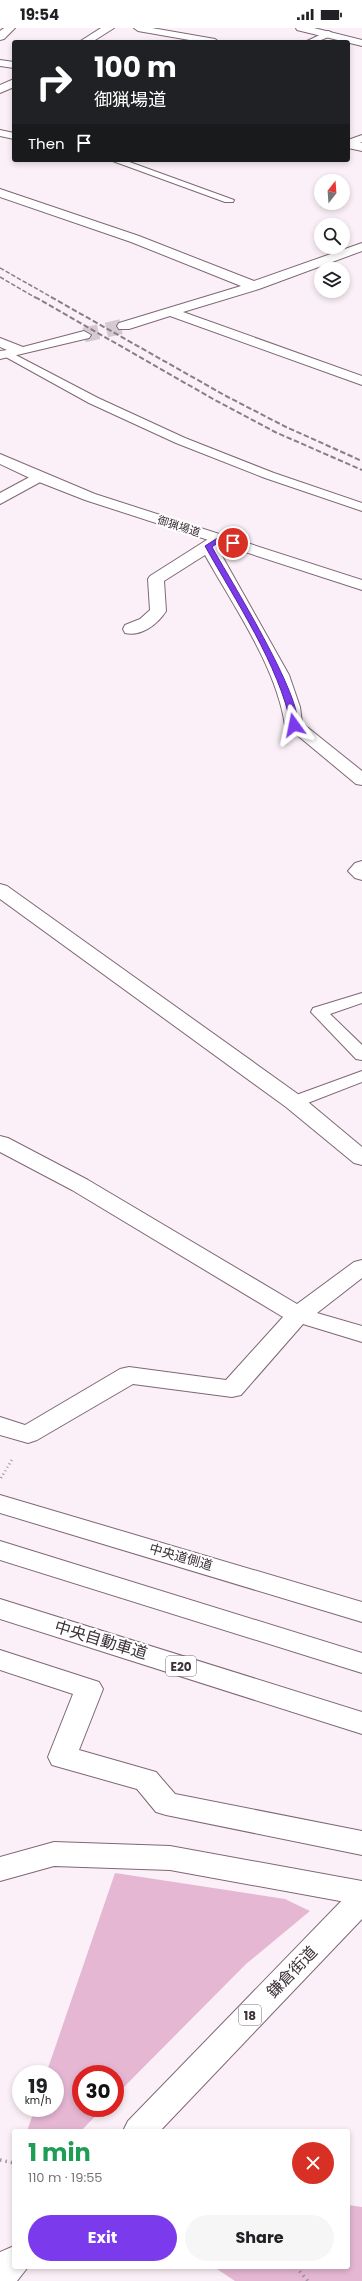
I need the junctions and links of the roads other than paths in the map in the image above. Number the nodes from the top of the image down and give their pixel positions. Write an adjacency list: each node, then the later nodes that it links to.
1 (10, 28): 6 (main road)
2 (109, 28): 7 (main road)
3 (138, 28): 8 (lane)
4 (308, 29): 5 (main road)
5 (328, 34): 9 (lane); 10 (main road)
6 (0, 37)
7 (88, 40)
8 (203, 40)
9 (314, 40)
10 (362, 43)
11 (0, 62): 12 (lane)
12 (12, 65)
13 (12, 83): 14 (main road)
14 (0, 90)
15 (0, 133): 16 (lane)
16 (12, 136)
17 (362, 138): 18 (main road)
18 (350, 143)
19 (350, 144): 20 (main road)
20 (362, 146)
21 (120, 162): 23 (lane)
22 (0, 193): 25 (main road)
23 (229, 200)
24 (362, 247): 25 (main road)
25 (254, 286): 26 (main road)
26 (173, 312): 27 (main road); 32 (main road)
27 (124, 326)
28 (84, 335): 30 (main road)
29 (0, 342): 30 (main road)
30 (22, 351): 31 (main road)
31 (4, 354): 36 (lane)
32 (362, 381)
33 (0, 458): 34 (main road, 御猟場道)
34 (39, 477): 35 (main road); 37 (main road, 御猟場道)
35 (0, 499)
36 (362, 507)
37 (214, 542): 38 (main road, 御猟場道); 39 (main road); 40 (main road)
38 (362, 585)
39 (131, 629)
40 (362, 780)
41 (362, 867): 42 (main road)
42 (362, 874)
43 (0, 890): 47 (main road)
44 (362, 998): 45 (lane)
45 (362, 1055)
46 (362, 1076): 47 (lane)
47 (294, 1102): 49 (main road)
48 (0, 1143): 51 (main road)
49 (362, 1158)
50 (362, 1267): 51 (main road)
51 (298, 1315): 52 (main road); 53 (main road)
52 (362, 1334)
53 (0, 1426)
54 (0, 1504): 57 (main road, 中央道側道)
55 (0, 1550): 59 (main road)
56 (0, 1609): 60 (main road, 中央自動車道 / E20)
57 (362, 1612)
58 (0, 1660): 61 (main road)
59 (362, 1663)
60 (362, 1723)
61 (362, 1843)
62 (0, 1869): 63 (main road)
63 (362, 1893)
64 (362, 1899): 65 (main road, 鎌倉街道 / 18)
65 (141, 2129)
66 (12, 2263): 67 (main road)
67 (0, 2276)

